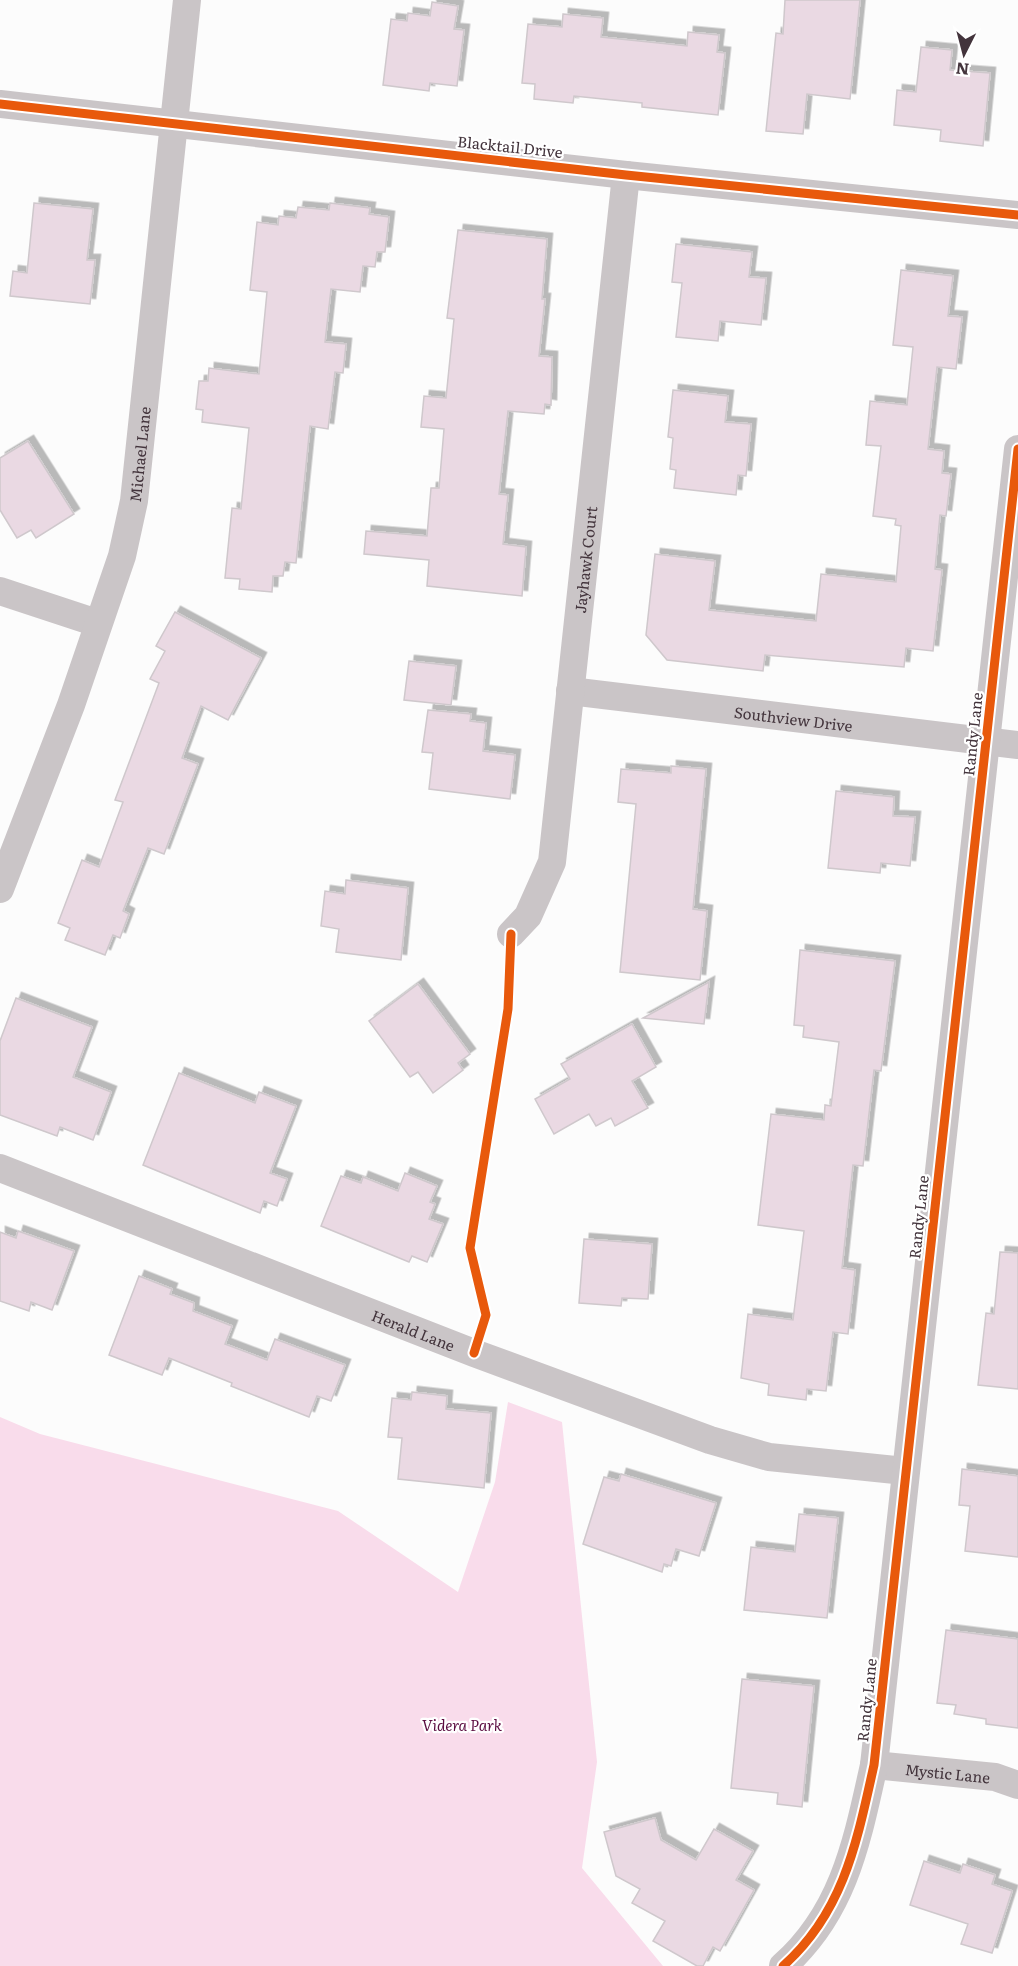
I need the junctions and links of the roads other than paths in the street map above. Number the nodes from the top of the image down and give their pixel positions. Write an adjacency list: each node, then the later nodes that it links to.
1 (187, 0): 3 (street, Michael Lane)
2 (0, 104): 3 (street, Blacktail Drive)
3 (173, 123): 4 (street, Blacktail Drive); 8 (street, Michael Lane)
4 (626, 175): 5 (street, Blacktail Drive); 9 (street, Jayhawk Court)
5 (1018, 215)
6 (1018, 449): 10 (street, Randy Lane)
7 (0, 591): 8 (street)
8 (97, 623): 12 (street, Michael Lane)
9 (570, 691): 10 (street, Southview Drive); 13 (street, Jayhawk Court)
10 (986, 742): 11 (street, Southview Drive); 15 (street, Randy Lane)
11 (1018, 745)
12 (0, 889)
13 (511, 934)
14 (0, 1168): 15 (street, Herald Lane)
15 (905, 1472): 16 (street, Randy Lane)
16 (874, 1765): 17 (street, Mystic Lane); 18 (street, Randy Lane)
17 (1018, 1785)
18 (783, 1966)

